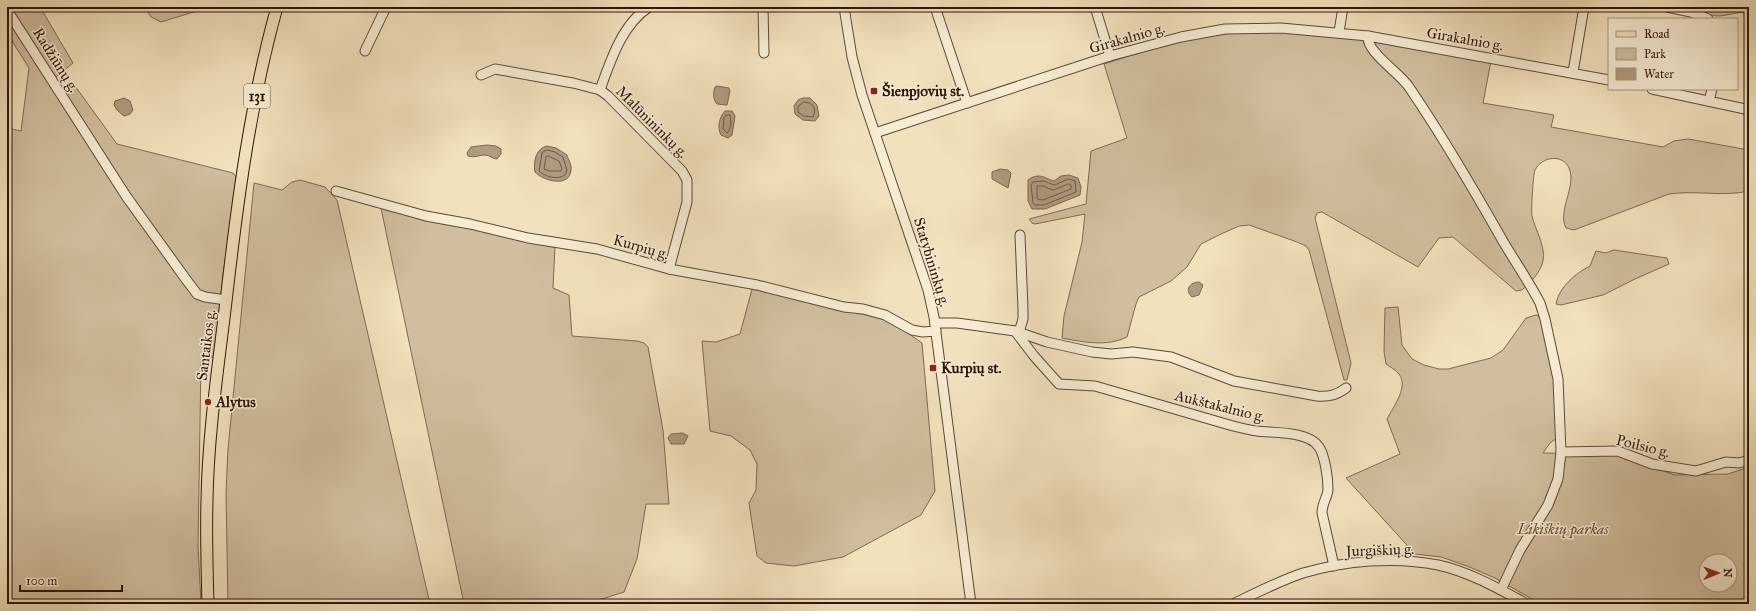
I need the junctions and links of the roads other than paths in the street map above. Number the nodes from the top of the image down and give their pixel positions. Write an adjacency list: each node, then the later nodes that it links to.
1 (277, 7): 31 (main road, Santaikos g. / 131)
2 (386, 7): 15 (street)
3 (763, 7): 16 (street)
4 (844, 7): 27 (street, Statybininkų g.)
5 (935, 7): 25 (street)
6 (1095, 7): 17 (street)
7 (1343, 7): 13 (street)
8 (1584, 7): 18 (street)
9 (1667, 7): 12 (street)
10 (644, 8): 21 (street)
11 (7, 10): 31 (street, Radžiūnų g.)
12 (1706, 18)
13 (1339, 32): 14 (street, Girakalnio g.); 17 (street, Girakalnio g.)
14 (1368, 36): 18 (street, Girakalnio g.); 35 (street)
15 (365, 52)
16 (764, 53)
17 (1110, 56): 25 (street, Girakalnio g.)
18 (1573, 72): 20 (street, Girakalnio g.)
19 (481, 75): 21 (street, Malūnininkų g.)
20 (1608, 80)
21 (600, 90): 30 (street, Malūnininkų g.)
22 (1657, 90): 24 (street)
23 (1712, 90): 24 (street)
24 (1709, 101): 26 (street)
25 (967, 103): 27 (street, Girakalnio g.)
26 (1749, 108)
27 (875, 133): 32 (street, Statybininkų g.)
28 (336, 191): 30 (street, Kurpių g.)
29 (1020, 235): 33 (street)
30 (669, 270): 32 (street, Kurpių g.)
31 (226, 300): 39 (main road, Santaikos g. / 131)
32 (935, 327): 33 (street, Aukštakalnio g.); 40 (street, Statybininkų g.)
33 (1017, 332): 34 (street, Aukštakalnio g.); 37 (street, Aukštakalnio g.)
34 (1346, 388)
35 (1561, 452): 36 (street, Poilsio g.); 38 (street)
36 (1749, 460)
37 (1334, 566): 38 (street, Jurgiškių g.); 41 (street, Jurgiškių g.)
38 (1501, 590): 42 (street, Jurgiškių g.)
39 (208, 604)
40 (971, 604)
41 (1233, 604)
42 (1527, 604)

